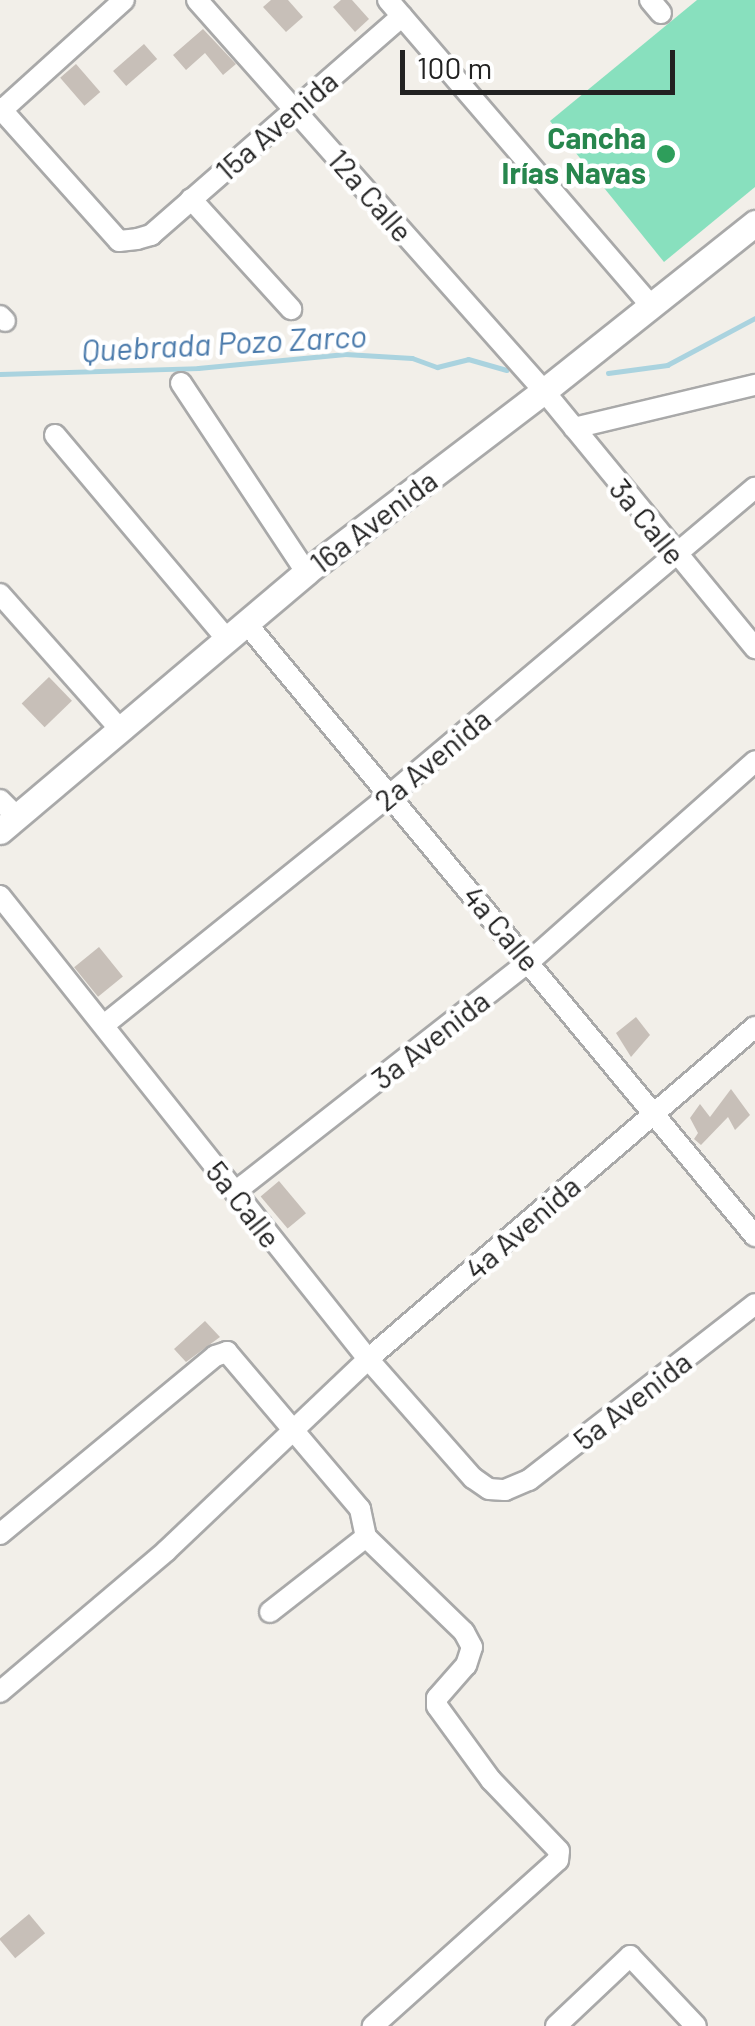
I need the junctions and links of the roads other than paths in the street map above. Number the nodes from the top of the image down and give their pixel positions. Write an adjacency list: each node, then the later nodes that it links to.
1 (124, 0): 5 (street)
2 (197, 0): 4 (street, 12a Calle)
3 (395, 8): 4 (street, 15a Avenida); 8 (street)
4 (294, 108): 6 (street, 15a Avenida); 12 (street, 12a Calle)
5 (1, 110): 6 (street, 15a Avenida)
6 (192, 199): 9 (street)
7 (755, 223): 8 (street, 16a Avenida)
8 (650, 305): 12 (street, 16a Avenida)
9 (291, 308)
10 (181, 383): 17 (street)
11 (755, 385): 13 (street)
12 (544, 392): 13 (street, 3a Calle); 17 (street, 16a Avenida)
13 (574, 428): 16 (street, 3a Calle)
14 (55, 435): 19 (street, 4a Calle)
15 (755, 488): 16 (street, 2a Avenida)
16 (676, 556): 20 (street, 3a Calle); 23 (street, 2a Avenida)
17 (306, 572): 19 (street, 16a Avenida)
18 (0, 594): 21 (street)
19 (236, 631): 21 (street, 16a Avenida); 23 (street, 4a Calle)
20 (755, 648)
21 (120, 729): 24 (street, 16a Avenida)
22 (755, 761): 26 (street, 3a Avenida)
23 (390, 794): 26 (street, 4a Calle); 27 (street, 2a Avenida)
24 (6, 816)
25 (0, 896): 27 (street, 5a Calle)
26 (530, 962): 29 (street, 4a Calle); 30 (street, 3a Avenida)
27 (104, 1025): 30 (street, 5a Calle)
28 (755, 1028): 29 (street, 4a Avenida)
29 (654, 1114): 31 (street, 4a Calle); 33 (street, 4a Avenida)
30 (235, 1192): 33 (street, 5a Calle)
31 (755, 1236)
32 (755, 1304): 35 (street, 5a Avenida)
33 (368, 1359): 34 (street, 4a Avenida); 35 (street, 5a Calle)
34 (294, 1431): 36 (street); 37 (street); 39 (street, 4a Avenida)
35 (505, 1490)
36 (0, 1534)
37 (366, 1538): 38 (street); 40 (street)
38 (270, 1612)
39 (0, 1692)
40 (373, 2026)
41 (556, 2026): 42 (street)
42 (696, 2026)

